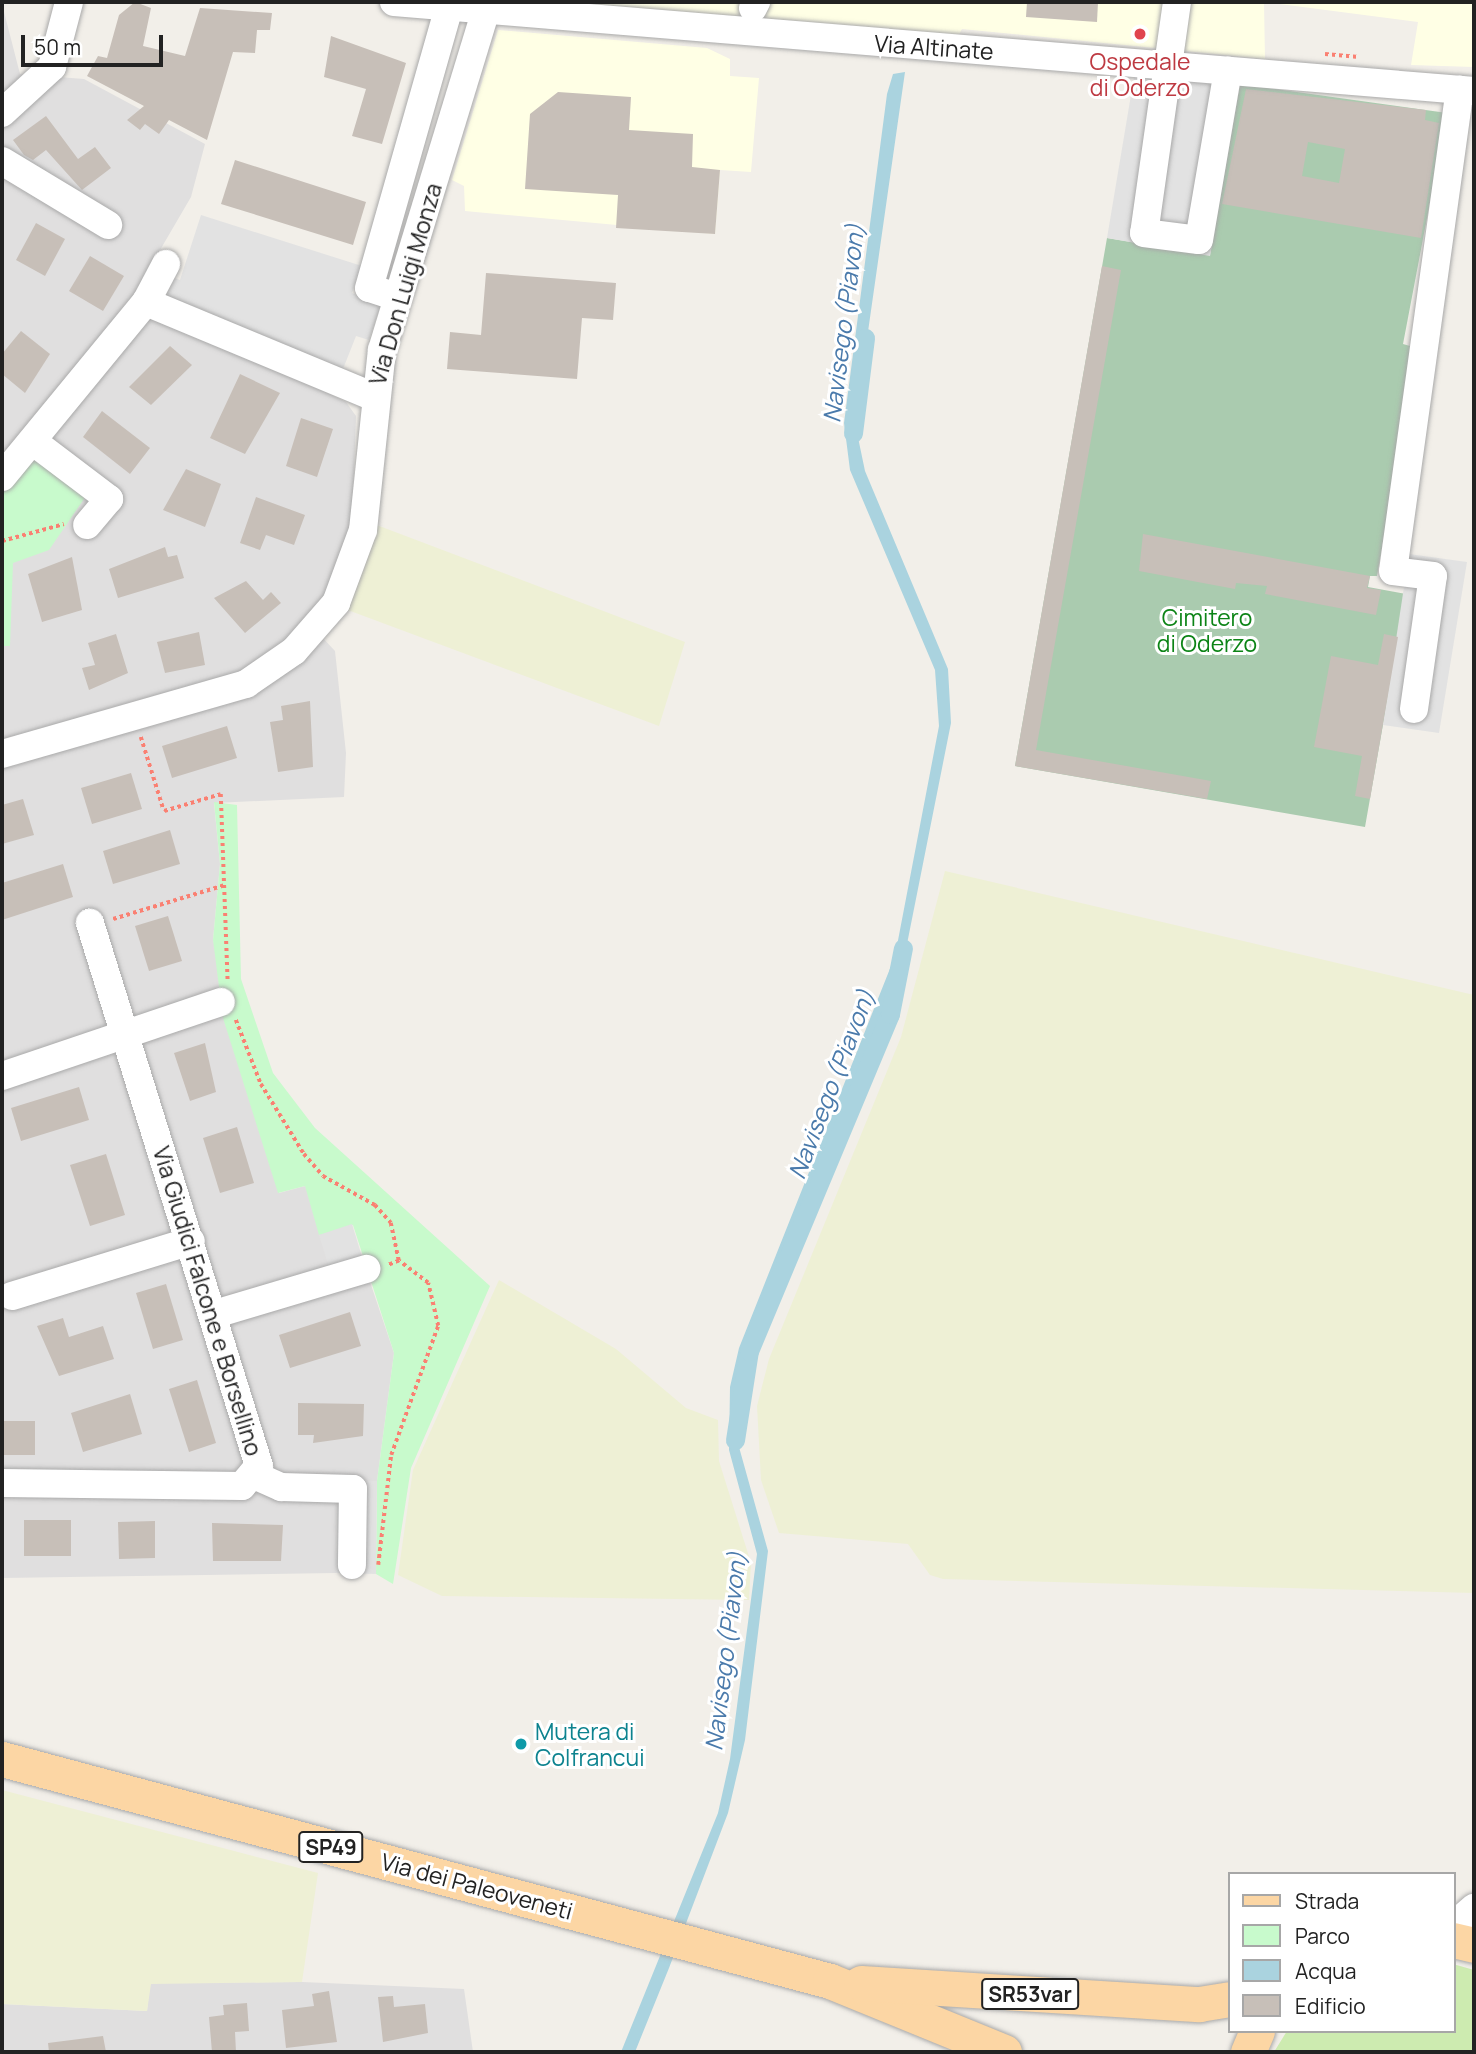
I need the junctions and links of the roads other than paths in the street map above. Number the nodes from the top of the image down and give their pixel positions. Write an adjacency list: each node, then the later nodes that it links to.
1 (58, 2): 11 (street)
2 (394, 2): 4 (street, Via Altinate)
3 (1177, 2): 7 (street)
4 (449, 7): 5 (street, Via Altinate); 6 (street)
5 (486, 9): 7 (street, Via Altinate); 10 (street, Via Don Luigi Monza)
6 (441, 37): 10 (street); 15 (street)
7 (1169, 64): 8 (street, Via Altinate); 8 (street)
8 (1228, 70): 9 (street, Via Altinate)
9 (1467, 91): 21 (street)
10 (463, 92): 15 (street, Via Don Luigi Monza)
11 (2, 113)
12 (2, 161): 13 (street)
13 (108, 225)
14 (166, 264): 16 (street)
15 (397, 297): 17 (street, Via Don Luigi Monza)
16 (146, 302): 17 (street); 18 (street)
17 (372, 397): 22 (street, Via Don Luigi Monza)
18 (35, 443): 19 (street); 20 (street)
19 (2, 477)
20 (87, 525)
21 (1414, 709)
22 (2, 754)
23 (100, 921): 25 (street, Via Giudici Falcone e Borsellino)
24 (228, 1003): 25 (street)
25 (124, 1034): 26 (street); 27 (street, Via Giudici Falcone e Borsellino)
26 (2, 1076)
27 (191, 1241): 29 (street); 30 (street, Via Giudici Falcone e Borsellino)
28 (366, 1269): 30 (street)
29 (12, 1296)
30 (215, 1314): 31 (street, Via Giudici Falcone e Borsellino)
31 (254, 1475): 32 (street, Via Giudici Falcone e Borsellino); 33 (street)
32 (2, 1483)
33 (365, 1565)
34 (2, 1759): 39 (main road, Via dei Paleoveneti / SP49)
35 (1474, 1908): 36 (street)
36 (1455, 1924)
37 (1455, 1940): 38 (main road)
38 (1474, 1945)
39 (830, 1981): 40 (main road, Via dei Paleoveneti / SR53var); 42 (main road, Via dei Paleoveneti / SR53var)
40 (1228, 1999)
41 (1256, 2033): 43 (main road)
42 (1004, 2052)
43 (1248, 2052)

